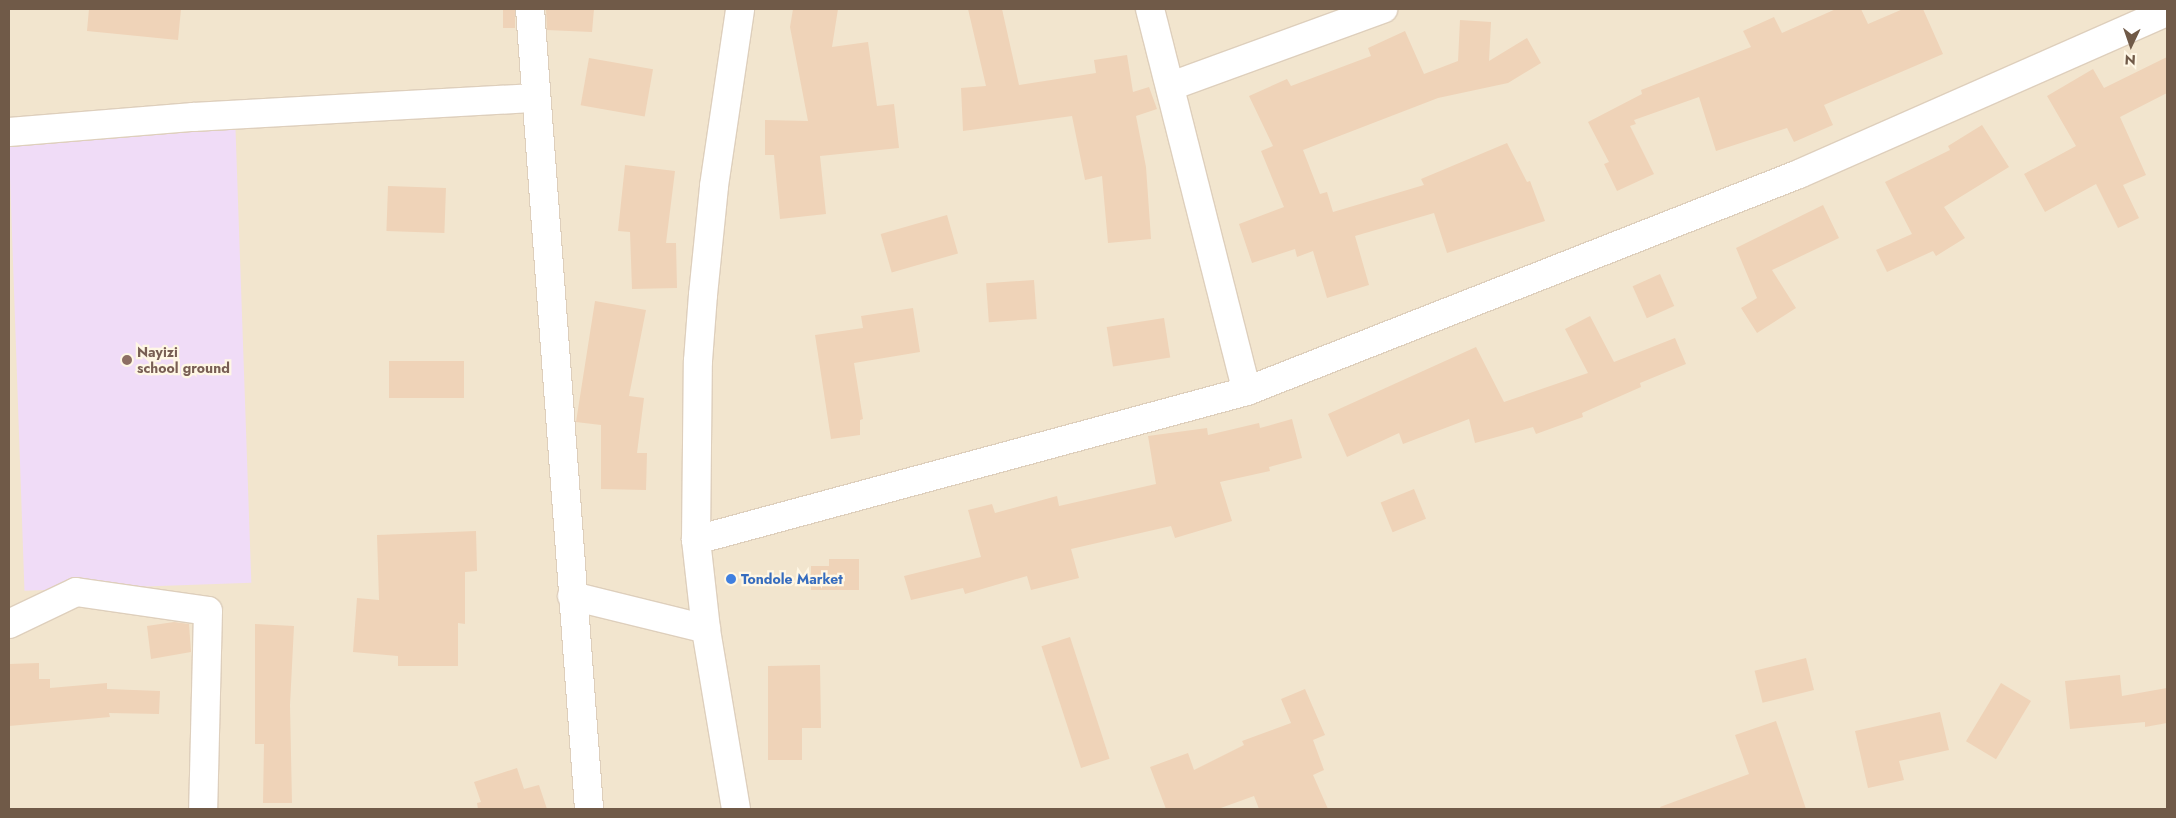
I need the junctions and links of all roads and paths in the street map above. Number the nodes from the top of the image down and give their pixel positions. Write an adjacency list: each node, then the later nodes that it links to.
1 (530, 9): 7 (street)
2 (740, 9): 10 (street)
3 (1150, 9): 6 (street)
4 (1383, 9): 6 (street)
5 (2167, 12): 9 (street)
6 (1171, 86): 9 (street)
7 (535, 98): 8 (street); 11 (street)
8 (9, 132)
9 (1247, 391): 10 (street)
10 (696, 540): 13 (street)
11 (572, 596): 13 (street); 15 (street)
12 (9, 624): 14 (street)
13 (706, 629): 16 (street)
14 (203, 809)
15 (589, 809)
16 (736, 809)

